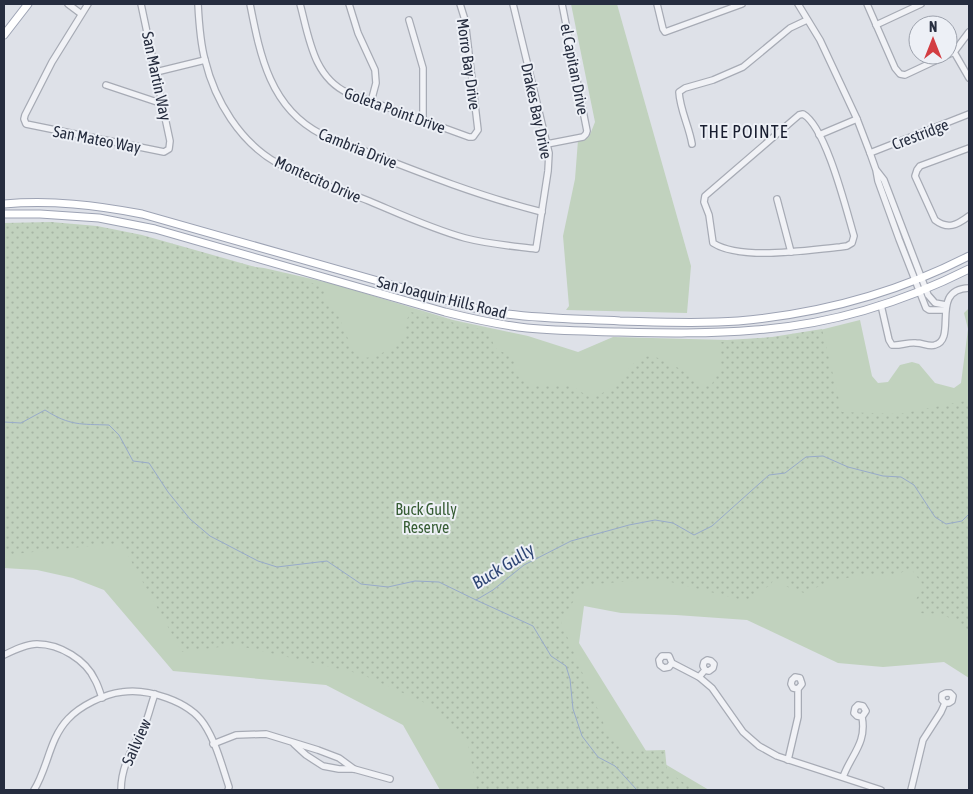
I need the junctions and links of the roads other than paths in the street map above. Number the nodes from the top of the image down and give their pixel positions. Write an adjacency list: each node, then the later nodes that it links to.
1 (28, 4): 22 (main road)
2 (68, 4): 17 (street)
3 (88, 4): 17 (street)
4 (141, 4): 27 (street, San Martin Way)
5 (198, 4): 25 (street, Montecito Drive)
6 (250, 4): 44 (street, Cambria Drive)
7 (300, 4): 30 (street, Goleta Point Drive)
8 (349, 4): 30 (street)
9 (460, 4): 35 (street, Morro Bay Drive)
10 (513, 4): 37 (street, Drakes Bay Drive)
11 (562, 4): 37 (street, el Capitan Drive)
12 (657, 4): 13 (street)
13 (742, 4)
14 (798, 4): 19 (street)
15 (867, 4): 20 (street)
16 (921, 4): 20 (street)
17 (80, 13): 40 (street, San Mateo Way)
18 (409, 20): 33 (street)
19 (807, 20): 34 (street); 38 (street)
20 (876, 25): 26 (street)
21 (969, 32): 23 (street)
22 (4, 35)
23 (958, 47)
24 (958, 59): 28 (street)
25 (205, 60): 27 (street); 47 (street, Montecito Drive)
26 (926, 65)
27 (156, 72): 31 (street, San Martin Way)
28 (969, 78)
29 (106, 85): 31 (street)
30 (371, 102): 33 (street, Goleta Point Drive)
31 (163, 104): 40 (street, San Martin Way)
32 (969, 114): 41 (street, Crestridge)
33 (424, 120): 35 (street, Goleta Point Drive)
34 (857, 120): 36 (street); 41 (street)
35 (478, 125)
36 (819, 135): 48 (street); 48 (street)
37 (547, 144): 44 (street, Drakes Bay Drive)
38 (692, 144)
39 (969, 148): 46 (street)
40 (168, 149)
41 (870, 153): 51 (street)
42 (777, 199): 48 (street)
43 (4, 204): 51 (main road, San Joaquin Hills Road)
44 (542, 212): 47 (street, Drakes Bay Drive)
45 (4, 214): 54 (main road, San Joaquin Hills Road)
46 (969, 216)
47 (536, 250)
48 (791, 252)
49 (969, 256): 51 (main road, San Joaquin Hills Road)
50 (969, 269): 53 (main road, San Joaquin Hills Road)
51 (918, 280): 53 (street)
52 (969, 288): 55 (street)
53 (922, 289): 54 (main road, San Joaquin Hills Road); 55 (street); 55 (street)
54 (881, 304): 55 (street)
55 (946, 308)
56 (4, 655): 62 (street)
57 (672, 663): 59 (street)
58 (705, 670): 59 (street)
59 (699, 677): 67 (street)
60 (798, 689): 67 (street)
61 (154, 694): 62 (street); 66 (street); 74 (street, Sailview)
62 (102, 698): 73 (street)
63 (945, 703): 76 (street)
64 (862, 717): 69 (street)
65 (292, 742): 66 (street); 68 (street); 68 (street)
66 (213, 744): 72 (street)
67 (788, 760): 69 (street)
68 (354, 769): 70 (street)
69 (843, 777): 71 (street)
70 (390, 779)
71 (872, 788): 75 (street)
72 (230, 789)
73 (34, 790)
74 (121, 790)
75 (881, 790)
76 (911, 790)

